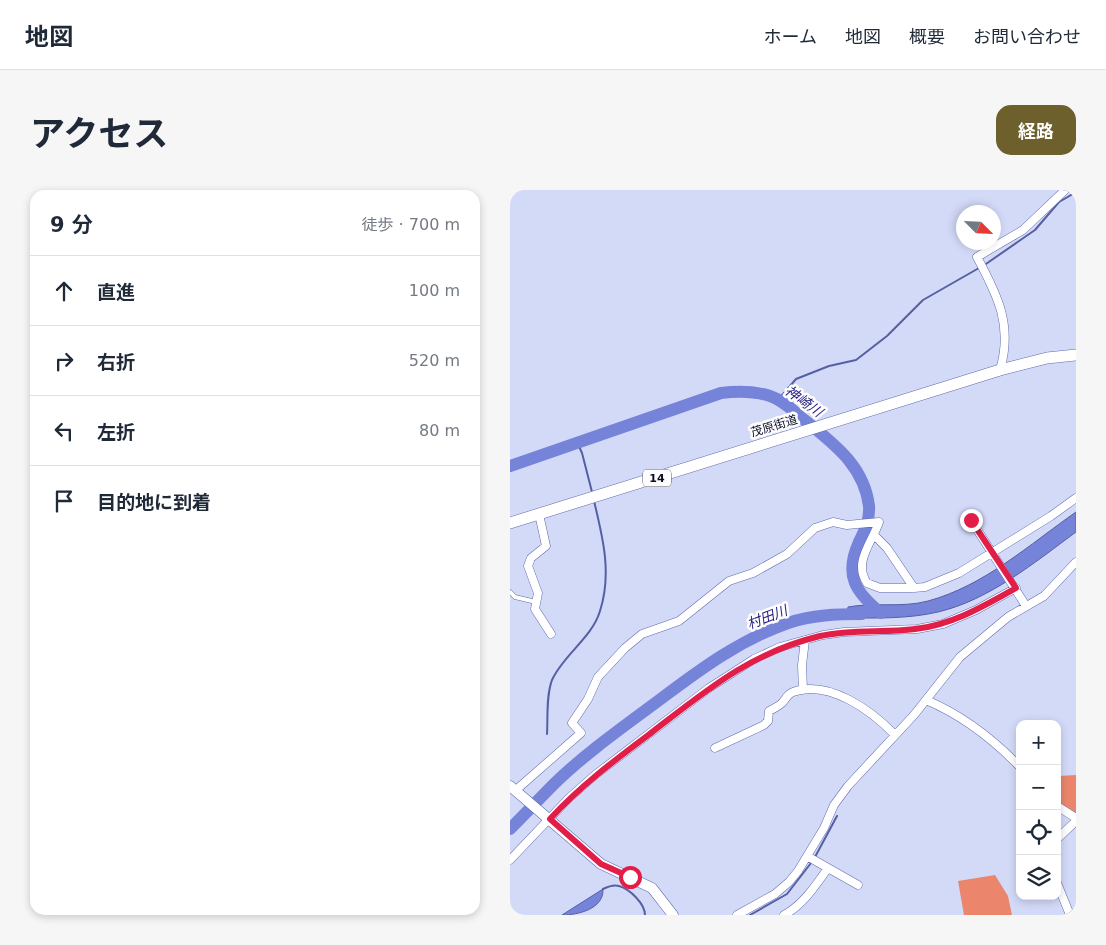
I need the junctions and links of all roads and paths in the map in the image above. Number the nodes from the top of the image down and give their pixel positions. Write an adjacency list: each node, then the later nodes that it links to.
1 (1065, 190): 3 (street)
2 (1076, 355): 3 (main road, 茂原街道 / 14)
3 (1000, 370): 5 (main road, 茂原街道 / 14)
4 (1076, 498): 9 (street)
5 (539, 514): 7 (main road, 茂原街道 / 14); 14 (street)
6 (971, 520): 9 (street)
7 (510, 523)
8 (874, 535): 11 (street); 11 (street); 23 (street)
9 (993, 552): 11 (street); 12 (street)
10 (1076, 562): 15 (street)
11 (914, 588)
12 (1016, 588): 15 (street); 17 (street)
13 (510, 592): 14 (lane)
14 (536, 602): 16 (street)
15 (1026, 606): 19 (street)
16 (551, 634)
17 (805, 640): 18 (street); 25 (street)
18 (803, 690): 20 (street); 21 (street)
19 (926, 700): 20 (street); 22 (street)
20 (895, 735): 28 (street)
21 (715, 748)
22 (1018, 765)
23 (513, 788): 25 (street)
24 (1061, 809): 26 (street)
25 (550, 819): 29 (street); 33 (street)
26 (1076, 819): 27 (street)
27 (1061, 835)
28 (807, 856): 30 (street); 34 (street)
29 (510, 860)
30 (828, 868): 31 (street); 35 (street)
31 (858, 885)
32 (1061, 893): 36 (street)
33 (673, 915)
34 (737, 915)
35 (784, 915)
36 (1070, 915)

